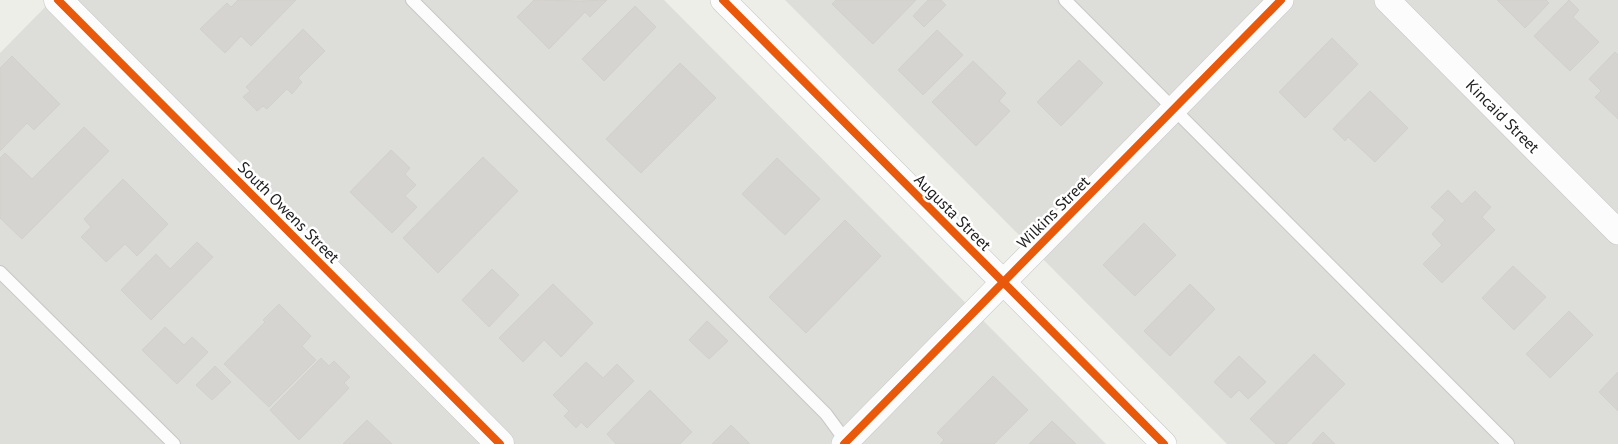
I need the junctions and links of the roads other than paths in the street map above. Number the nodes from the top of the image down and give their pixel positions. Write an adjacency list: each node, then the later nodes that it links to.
1 (58, 0): 13 (street, South Owens Street)
2 (412, 0): 11 (lane)
3 (722, 0): 10 (street, Augusta Street)
4 (1065, 0): 7 (lane)
5 (1281, 0): 7 (street, Wilkins Street)
6 (1387, 0): 8 (street, Kincaid Street)
7 (1174, 109): 10 (street, Wilkins Street); 15 (lane)
8 (1618, 232)
9 (0, 272): 12 (lane)
10 (1003, 282): 11 (street, Wilkins Street); 14 (street, Augusta Street)
11 (846, 443)
12 (174, 444)
13 (500, 444)
14 (1164, 444)
15 (1508, 444)

